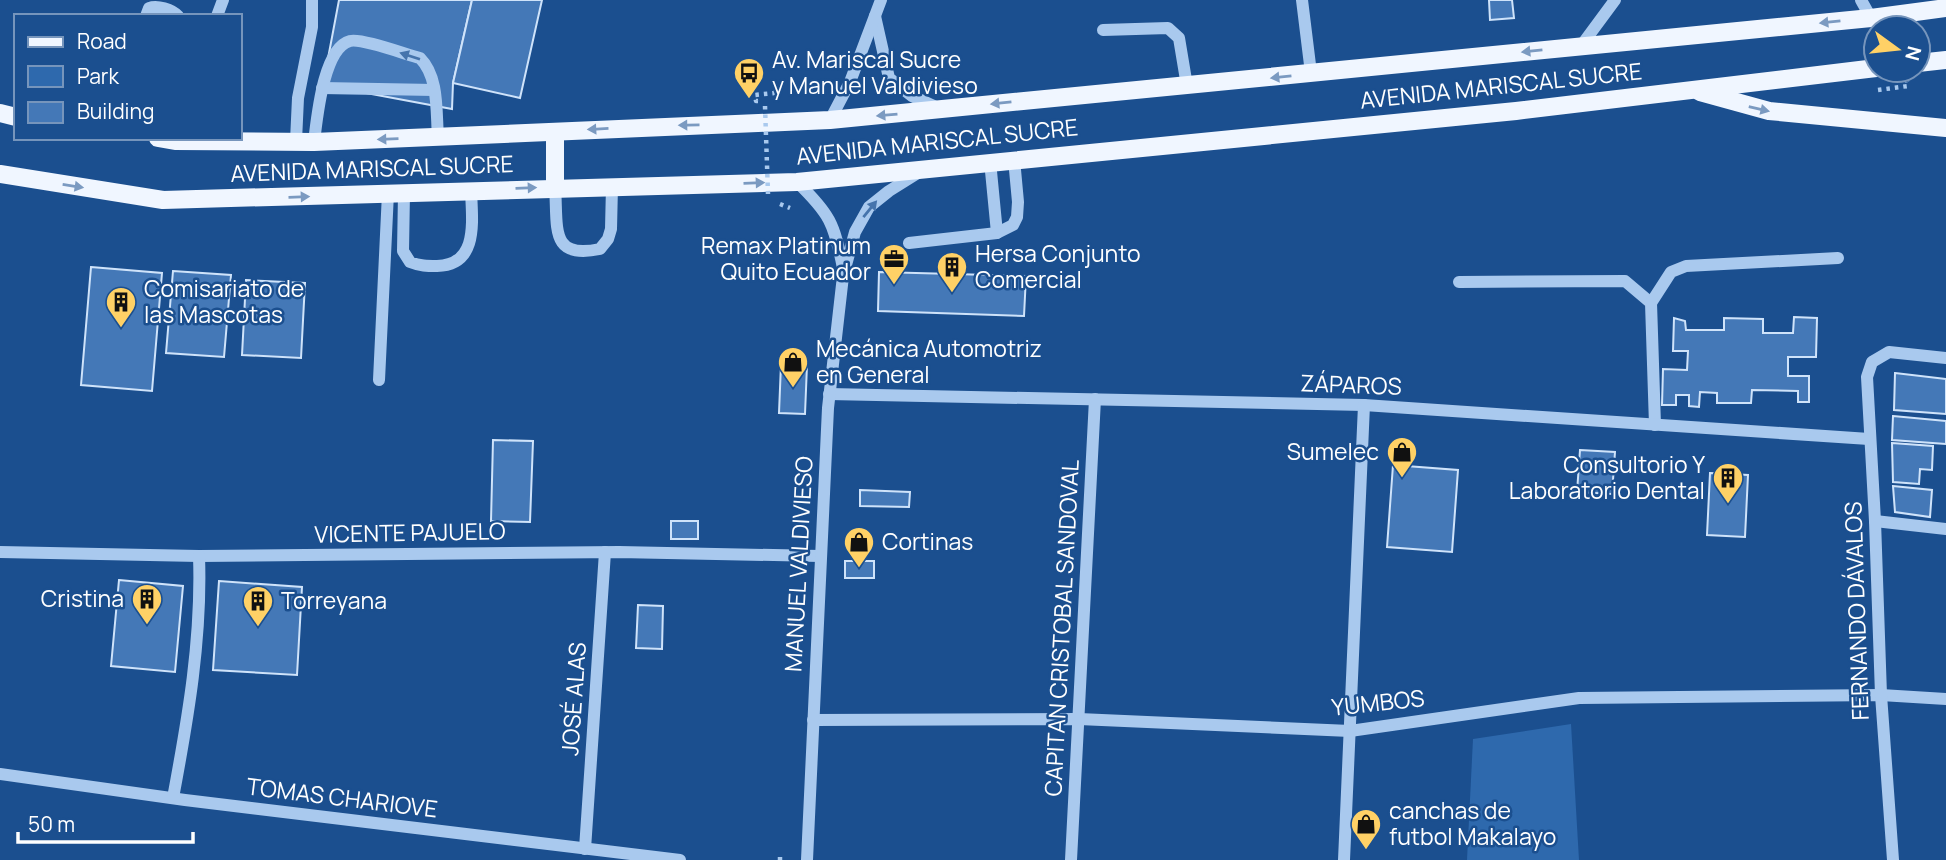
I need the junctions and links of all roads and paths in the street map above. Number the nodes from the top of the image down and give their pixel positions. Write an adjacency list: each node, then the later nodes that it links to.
1 (313, 0): 26 (street)
2 (881, 0): 9 (street)
3 (1302, 0): 14 (street)
4 (1615, 0): 12 (street)
5 (1946, 8): 8 (main road, AVENIDA MARISCAL SUCRE)
6 (147, 14): 7 (street)
7 (176, 14)
8 (1901, 14)
9 (875, 15): 20 (street); 21 (street)
10 (1862, 19): 12 (main road, AVENIDA MARISCAL SUCRE, one-way to 12)
11 (1103, 30): 16 (street)
12 (1581, 46): 14 (main road, AVENIDA MARISCAL SUCRE, one-way to 14)
13 (1862, 70): 19 (main road, AVENIDA MARISCAL SUCRE)
14 (1311, 74): 16 (main road, AVENIDA MARISCAL SUCRE, one-way to 16)
15 (784, 83): 37 (path, bridge)
16 (1187, 86): 20 (main road, AVENIDA MARISCAL SUCRE, one-way to 20)
17 (323, 88): 18 (street); 18 (street, one-way to 17); 27 (street)
18 (434, 90): 24 (street)
19 (1693, 90): 22 (main road, one-way to 22); 28 (main road, AVENIDA MARISCAL SUCRE)
20 (943, 110): 21 (main road, AVENIDA MARISCAL SUCRE, one-way to 21)
21 (831, 120): 23 (main road, AVENIDA MARISCAL SUCRE, one-way to 23)
22 (1946, 128)
23 (555, 132): 24 (main road, AVENIDA MARISCAL SUCRE); 34 (main road)
24 (438, 136): 27 (main road, AVENIDA MARISCAL SUCRE, one-way to 27)
25 (232, 140): 26 (main road, AVENIDA MARISCAL SUCRE)
26 (296, 141): 27 (main road, AVENIDA MARISCAL SUCRE)
27 (314, 142)
28 (1014, 159): 29 (main road, AVENIDA MARISCAL SUCRE); 40 (street)
29 (990, 161): 30 (main road, AVENIDA MARISCAL SUCRE); 40 (street)
30 (927, 167): 32 (main road, AVENIDA MARISCAL SUCRE); 43 (street, MANUEL VALDIVIESO, one-way to 30)
31 (0, 174): 36 (main road, AVENIDA MARISCAL SUCRE, one-way to 36)
32 (797, 182): 33 (main road, AVENIDA MARISCAL SUCRE, one-way to 32); 43 (street, MANUEL VALDIVIESO)
33 (612, 186): 34 (main road, AVENIDA MARISCAL SUCRE); 34 (street)
34 (555, 187): 35 (main road, AVENIDA MARISCAL SUCRE, one-way to 34)
35 (471, 190): 36 (main road, AVENIDA MARISCAL SUCRE); 36 (street)
36 (396, 193): 47 (street)
37 (768, 194)
38 (777, 203): 39 (path)
39 (790, 208)
40 (997, 233): 41 (street)
41 (909, 243)
42 (1838, 258): 45 (street)
43 (844, 271): 48 (street, MANUEL VALDIVIESO)
44 (1459, 282): 45 (street)
45 (1651, 303): 51 (street)
46 (1946, 358): 52 (street, FERNANDO DÁVALOS)
47 (379, 380)
48 (829, 394): 49 (street, ZÁPAROS); 58 (street, MANUEL VALDIVIESO)
49 (1095, 399): 50 (street, ZÁPAROS); 61 (street, CAPITAN CRISTOBAL SANDOVAL)
50 (1364, 405): 51 (street, ZÁPAROS); 63 (street)
51 (1655, 425): 52 (street, ZÁPAROS)
52 (1869, 439): 53 (street, FERNANDO DÁVALOS)
53 (1875, 521): 54 (street); 59 (street, FERNANDO DÁVALOS)
54 (1946, 530)
55 (0, 552): 57 (street, VICENTE PAJUELO)
56 (605, 552): 57 (street, VICENTE PAJUELO); 58 (street, VICENTE PAJUELO); 66 (street, JOSÉ ALAS)
57 (199, 556): 65 (street)
58 (820, 556): 62 (street, MANUEL VALDIVIESO)
59 (1881, 695): 60 (street, YUMBOS); 63 (street, YUMBOS); 71 (street, FERNANDO DÁVALOS)
60 (1946, 699)
61 (1079, 719): 62 (street, YUMBOS); 63 (street, YUMBOS); 69 (street, CAPITAN CRISTOBAL SANDOVAL)
62 (813, 720): 68 (street, MANUEL VALDIVIESO)
63 (1350, 731): 70 (street)
64 (0, 774): 65 (street, TOMAS CHARIOVE)
65 (173, 798): 66 (street, TOMAS CHARIOVE)
66 (584, 849): 67 (street, TOMAS CHARIOVE)
67 (680, 860)
68 (807, 860)
69 (1072, 860)
70 (1344, 860)
71 (1893, 860)

